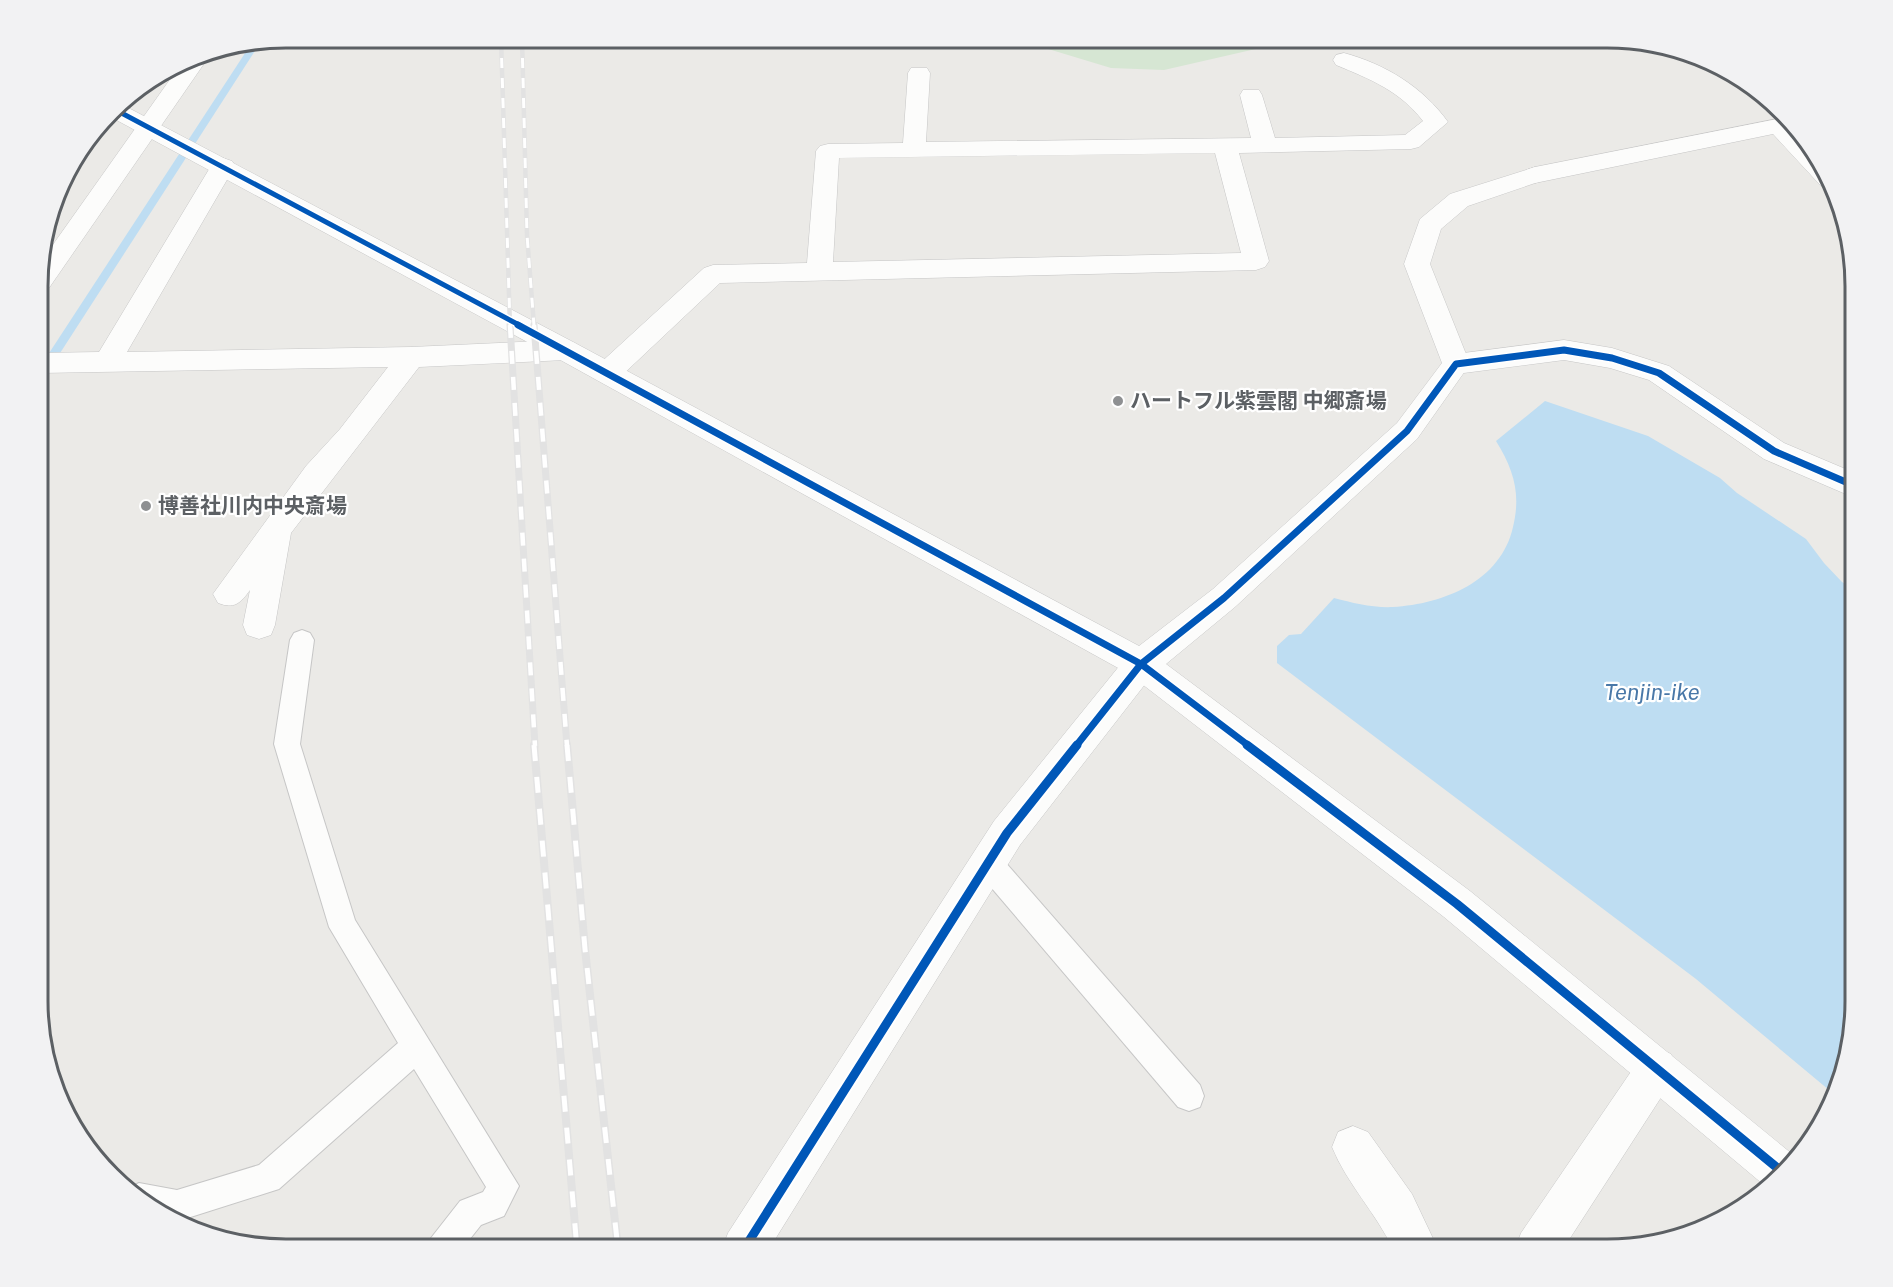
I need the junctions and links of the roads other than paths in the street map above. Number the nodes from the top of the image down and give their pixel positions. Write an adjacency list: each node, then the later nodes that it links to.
1 (1344, 60): 9 (street)
2 (192, 68): 7 (street)
3 (919, 73): 11 (street)
4 (1251, 95): 9 (street)
5 (122, 114): 7 (street)
6 (1782, 125): 8 (street); 19 (street)
7 (155, 131): 12 (street); 13 (street)
8 (1795, 140)
9 (1265, 145): 10 (street)
10 (1225, 146): 11 (street); 14 (street)
11 (914, 150): 14 (street)
12 (210, 160): 15 (street); 17 (street)
13 (49, 270)
14 (819, 271): 20 (street)
15 (565, 350): 16 (street); 20 (street)
16 (411, 357): 17 (street); 22 (street)
17 (108, 362): 18 (street)
18 (48, 363)
19 (1456, 364): 21 (street); 26 (street)
20 (607, 373): 26 (street)
21 (1845, 482)
22 (278, 527): 23 (street); 24 (street)
23 (230, 594)
24 (260, 626)
25 (302, 640): 28 (lane)
26 (1141, 664): 27 (street); 29 (street)
27 (988, 863): 30 (lane); 35 (street)
28 (417, 1046): 33 (lane); 34 (lane)
29 (1657, 1068): 32 (street); 37 (street)
30 (1190, 1096)
31 (1353, 1147): 36 (street)
32 (1777, 1167)
33 (160, 1203)
34 (450, 1239)
35 (750, 1239)
36 (1411, 1239)
37 (1544, 1239)

